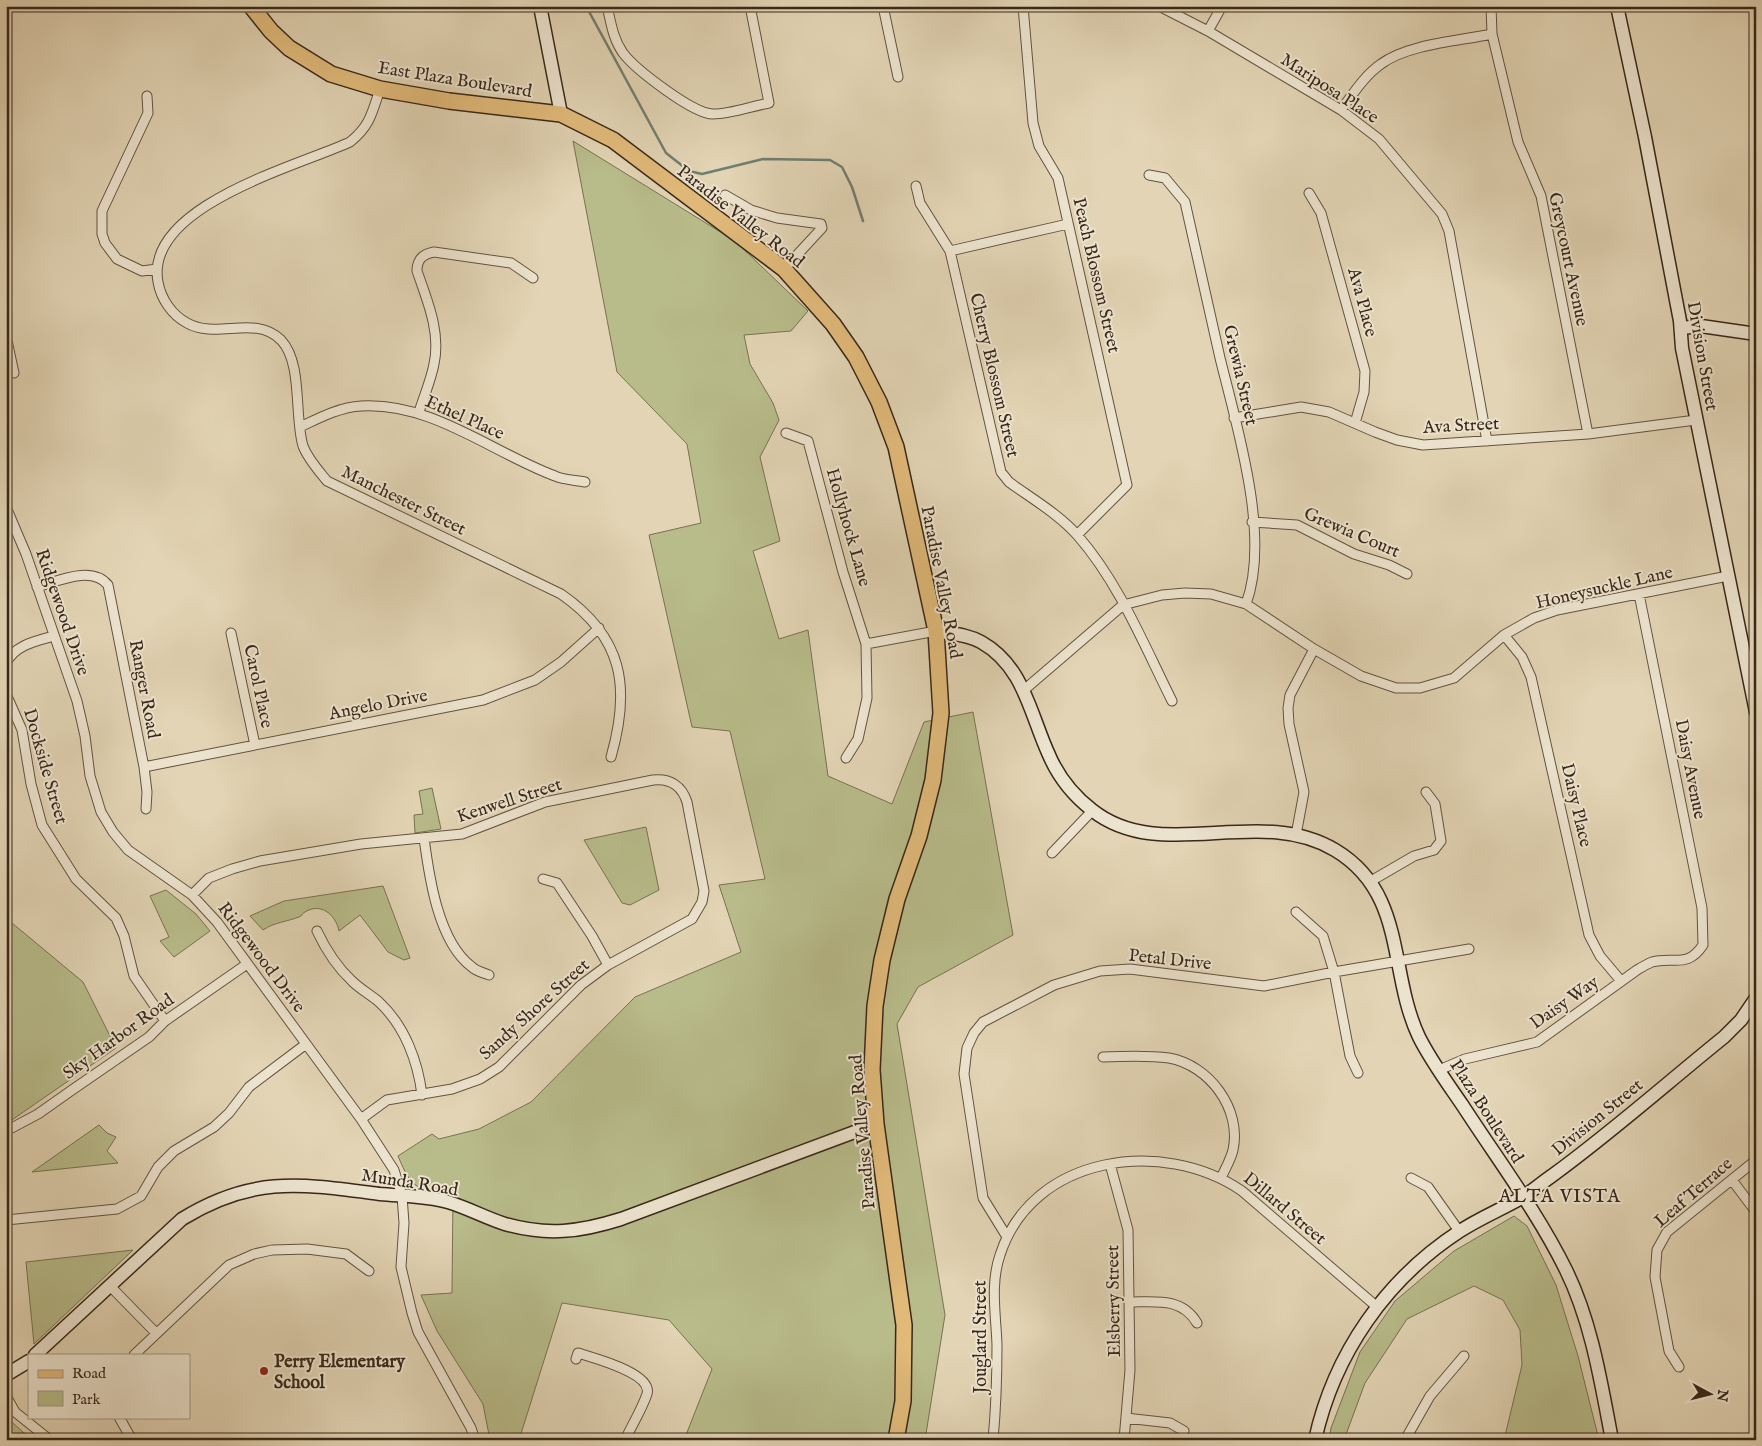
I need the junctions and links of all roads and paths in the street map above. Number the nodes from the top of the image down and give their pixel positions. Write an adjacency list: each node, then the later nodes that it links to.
1 (251, 6): 14 (main road, East Plaza Boulevard)
2 (540, 6): 17 (main road)
3 (607, 6): 4 (street)
4 (750, 6)
5 (883, 6): 13 (street)
6 (1023, 6): 22 (street, Peach Blossom Street)
7 (1159, 6): 11 (street, Mariposa Place)
8 (1222, 6): 11 (street)
9 (1491, 6): 12 (street, Greycourt Avenue)
10 (1617, 6): 27 (main road, Division Street)
11 (1208, 31): 16 (street, Mariposa Place)
12 (1492, 34): 16 (street); 37 (street, Greycourt Avenue)
13 (898, 77)
14 (380, 89): 17 (main road, East Plaza Boulevard); 24 (street, Manchester Street)
15 (147, 96): 24 (street)
16 (1341, 110): 38 (street, Mariposa Place)
17 (561, 114): 25 (main road, Paradise Valley Road)
18 (1148, 175): 32 (street, Grewia Street)
19 (916, 186): 23 (street, Cherry Blossom Street)
20 (1309, 193): 34 (street, Ava Place)
21 (725, 195): 25 (street)
22 (1068, 224): 23 (street); 42 (street, Peach Blossom Street)
23 (950, 251): 42 (street, Cherry Blossom Street)
24 (157, 269): 35 (street, Manchester Street)
25 (784, 269): 50 (main road, Paradise Valley Road)
26 (533, 278): 31 (street)
27 (1681, 328): 28 (main road); 33 (main road, Division Street)
28 (1756, 334)
29 (6, 336): 30 (street)
30 (14, 373)
31 (418, 412): 35 (street, Ethel Place); 39 (street, Ethel Place)
32 (1234, 418): 34 (street, Ava Street); 41 (street, Grewia Street)
33 (1696, 420): 37 (street, Ava Street); 44 (main road, Division Street)
34 (1355, 423): 38 (street, Ava Street)
35 (300, 427): 49 (street, Manchester Street)
36 (786, 434): 54 (street, Hollyhock Lane)
37 (1588, 434): 38 (street, Ava Street)
38 (1486, 441)
39 (585, 482)
40 (6, 507): 45 (street, Ridgewood Drive)
41 (1252, 522): 43 (street, Grewia Court); 47 (street, Grewia Street)
42 (1077, 534): 48 (street, Cherry Blossom Street)
43 (1407, 574)
44 (1728, 576): 46 (street, Honeysuckle Lane); 60 (main road, Division Street)
45 (37, 587): 53 (street, Ridgewood Drive); 64 (street, Ranger Road)
46 (1639, 594): 52 (street, Honeysuckle Lane); 78 (street, Daisy Avenue)
47 (1246, 604): 48 (street, Honeysuckle Lane); 55 (street, Honeysuckle Lane)
48 (1123, 605): 57 (street, Honeysuckle Lane); 59 (street, Cherry Blossom Street)
49 (599, 628): 61 (street, Angelo Drive); 62 (street, Manchester Street)
50 (936, 631): 54 (street); 57 (main road); 93 (main road, Paradise Valley Road)
51 (231, 633): 61 (street, Carol Place)
52 (1504, 635): 55 (street, Honeysuckle Lane); 84 (street, Daisy Place)
53 (54, 636): 56 (street); 73 (street, Ridgewood Drive)
54 (866, 644): 63 (street, Hollyhock Lane)
55 (1314, 649): 68 (street)
56 (6, 663)
57 (1024, 690): 67 (main road)
58 (6, 694): 86 (street, Dockside Street)
59 (1172, 701)
60 (1756, 712)
61 (255, 745): 64 (street, Angelo Drive)
62 (610, 757)
63 (846, 758)
64 (144, 767): 66 (street, Ranger Road)
65 (1426, 792): 72 (street)
66 (146, 809)
67 (1092, 811): 68 (main road); 70 (street)
68 (1296, 835): 72 (main road, Plaza Boulevard)
69 (424, 838): 73 (street, Kenwell Street); 76 (street, Kenwell Street); 83 (street)
70 (1052, 852)
71 (543, 879): 81 (street)
72 (1371, 881): 79 (main road, Plaza Boulevard)
73 (192, 895): 80 (street, Ridgewood Drive)
74 (1296, 912): 82 (street)
75 (316, 931): 91 (street)
76 (642, 945): 81 (street, Sandy Shore Street)
77 (1469, 949): 79 (street, Petal Drive)
78 (1700, 950): 84 (street, Daisy Way)
79 (1398, 961): 82 (street, Petal Drive); 89 (main road, Plaza Boulevard)
80 (247, 964): 86 (street, Sky Harbor Road); 87 (street, Ridgewood Drive)
81 (608, 964): 91 (street, Sandy Shore Street)
82 (1334, 972): 90 (street); 105 (street, Petal Drive)
83 (489, 975)
84 (1621, 981): 89 (street, Daisy Way)
85 (1756, 998): 101 (main road, Division Street)
86 (165, 1021): 94 (street, Sky Harbor Road)
87 (306, 1044): 92 (street, Ridgewood Drive); 103 (street)
88 (1103, 1057): 97 (street)
89 (1439, 1070): 101 (main road, Plaza Boulevard)
90 (1358, 1073)
91 (422, 1095): 92 (street, Sandy Shore Street)
92 (362, 1118): 100 (street, Ridgewood Drive)
93 (876, 1124): 100 (main road, Munda Road); 127 (main road, Paradise Valley Road)
94 (6, 1131)
95 (1756, 1160): 99 (street, Leaf Terrace)
96 (1110, 1164): 97 (street, Dillard Street); 105 (street, Dillard Street); 108 (street, Elsberry Street)
97 (1221, 1178): 109 (street, Dillard Street)
98 (1411, 1178): 104 (street)
99 (1732, 1180): 102 (street); 117 (street, Leaf Terrace)
100 (402, 1196): 107 (main road, Munda Road); 125 (street, Ridgewood Drive)
101 (1523, 1197): 104 (main road, Division Street); 132 (main road, Plaza Boulevard)
102 (1756, 1212)
103 (6, 1220)
104 (1459, 1231): 109 (main road, Division Street)
105 (1007, 1237): 128 (street, Jouglard Street)
106 (369, 1271): 111 (street)
107 (110, 1286): 111 (street); 112 (main road, Munda Road)
108 (1129, 1302): 110 (street); 121 (street, Elsberry Street)
109 (1376, 1306): 130 (main road, Division Street)
110 (1197, 1323)
111 (156, 1333): 113 (street)
112 (36, 1354)
113 (135, 1354)
114 (1464, 1356): 131 (street)
115 (576, 1360): 126 (street)
116 (28, 1362): 118 (main road)
117 (1679, 1367)
118 (6, 1375)
119 (6, 1396): 123 (street)
120 (120, 1418): 124 (street)
121 (1126, 1418): 122 (street); 129 (street, Elsberry Street)
122 (1184, 1431)
123 (50, 1440)
124 (132, 1440)
125 (475, 1440)
126 (625, 1440)
127 (896, 1440)
128 (993, 1440)
129 (1124, 1440)
130 (1315, 1440)
131 (1405, 1440)
132 (1612, 1440)

